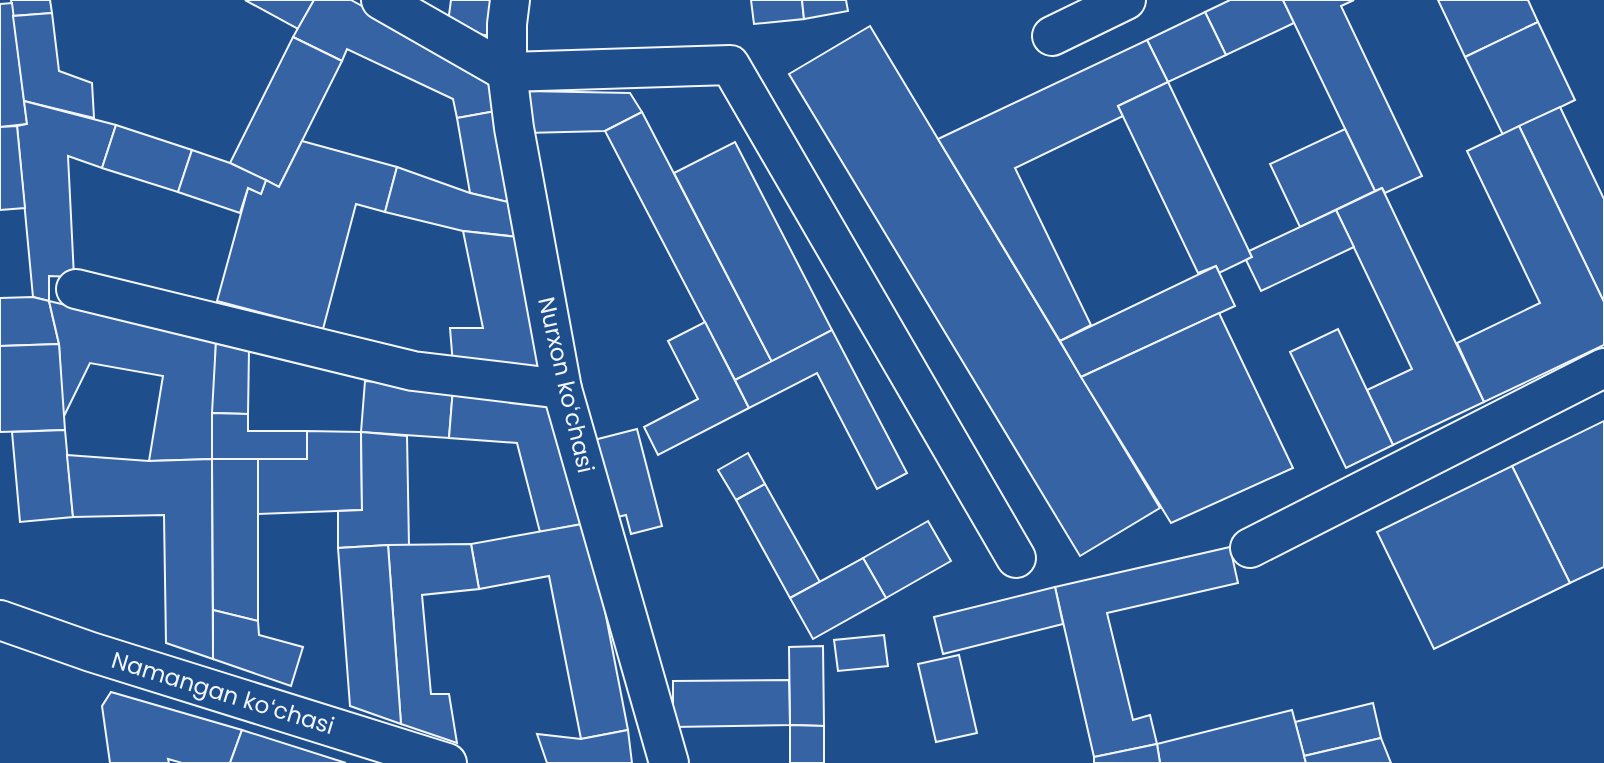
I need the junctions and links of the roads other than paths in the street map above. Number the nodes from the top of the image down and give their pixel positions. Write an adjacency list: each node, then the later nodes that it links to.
1 (381, 0): 5 (street)
2 (510, 0): 5 (street, Nurxon koʻchasi)
3 (1126, 0): 4 (street)
4 (1052, 36)
5 (507, 72): 8 (street, Nurxon koʻchasi); 10 (street)
6 (76, 289): 8 (street)
7 (1604, 368): 9 (street)
8 (562, 389): 13 (street, Nurxon koʻchasi)
9 (1250, 548)
10 (1016, 558)
11 (0, 620): 12 (street, Namangan koʻchasi)
12 (447, 763)
13 (669, 763)

